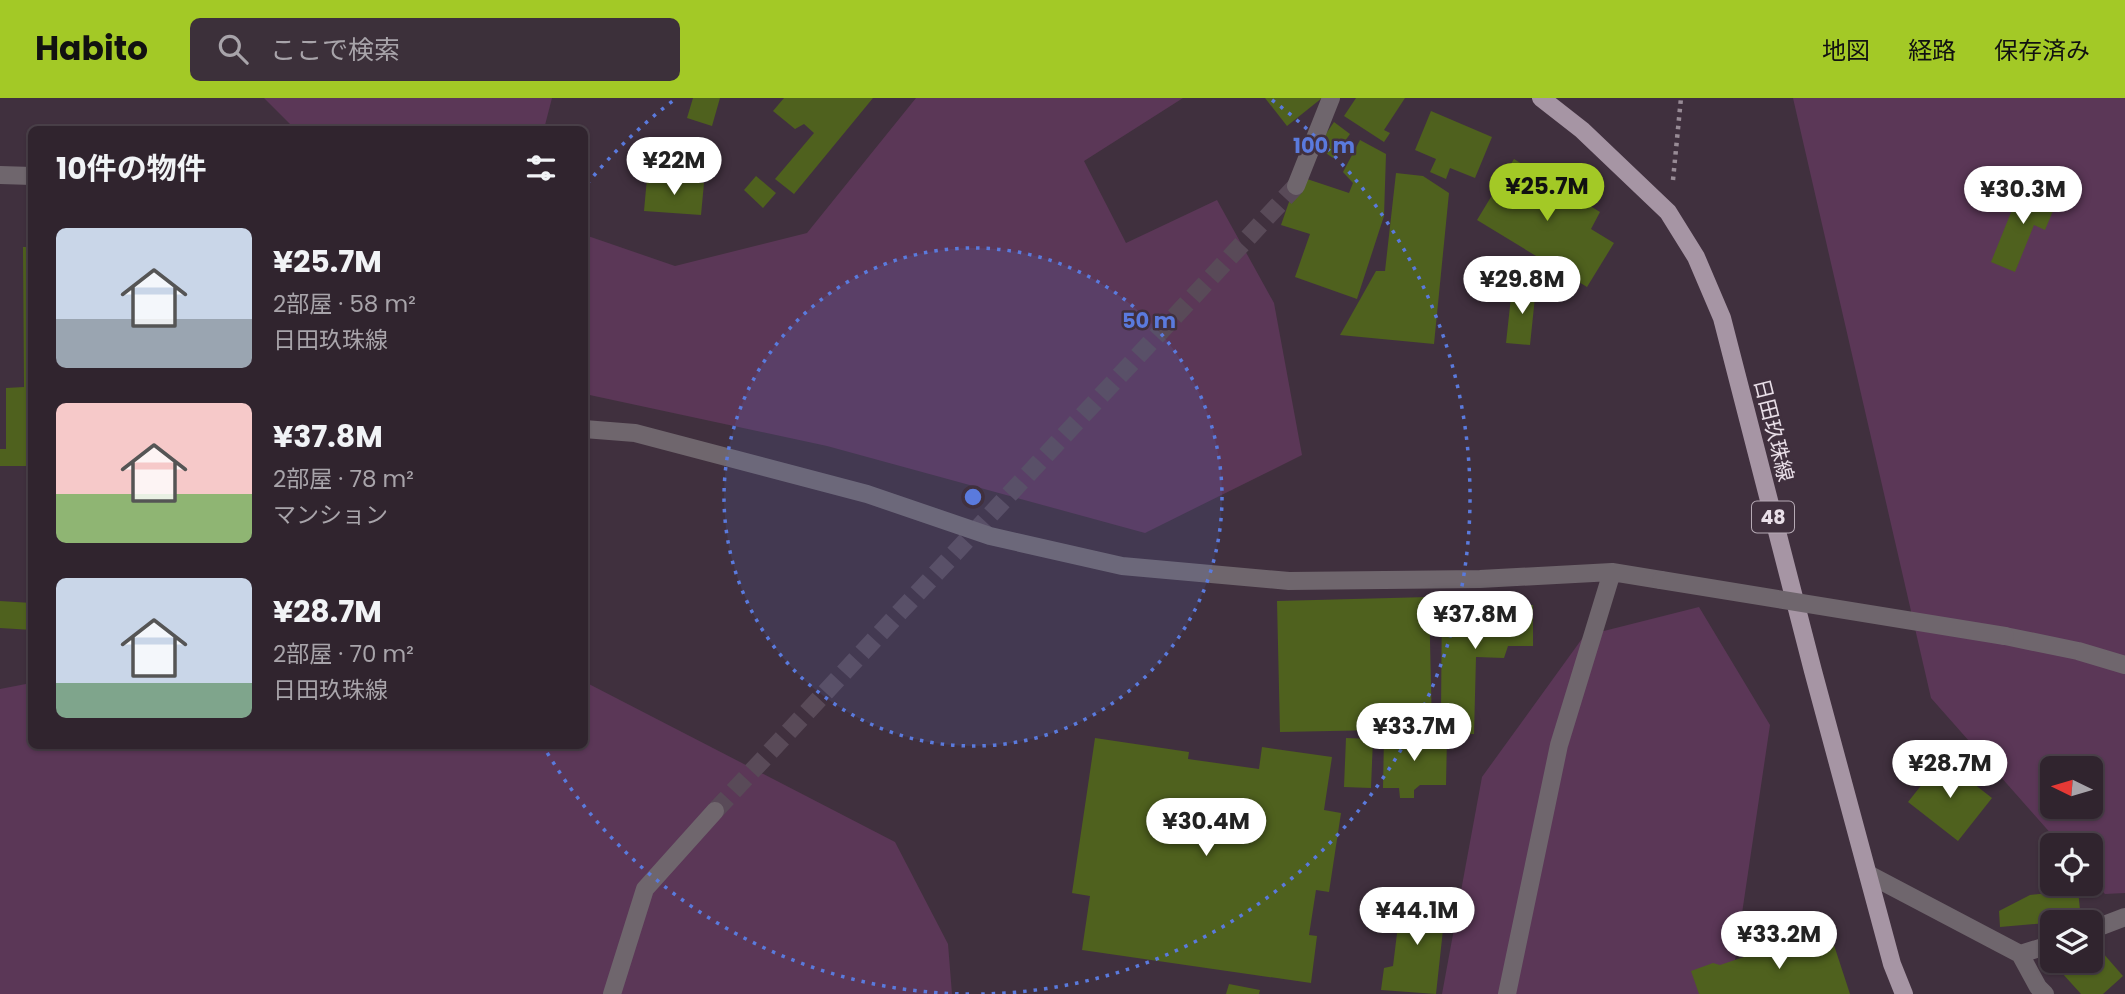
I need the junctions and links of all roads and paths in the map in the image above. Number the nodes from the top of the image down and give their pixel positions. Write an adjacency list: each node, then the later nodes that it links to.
1 (1331, 98): 6 (street)
2 (1541, 98): 7 (main road, 日田玖珠線 / 48)
3 (1681, 98): 7 (path)
4 (0, 175): 5 (street)
5 (28, 176)
6 (1296, 186)
7 (1668, 212): 12 (main road, 日田玖珠線 / 48)
8 (588, 429): 9 (street)
9 (1612, 572): 10 (street, bridge); 18 (street)
10 (2125, 665)
11 (715, 811): 17 (street)
12 (1868, 874): 16 (street); 19 (main road, 日田玖珠線 / 48)
13 (2125, 917): 14 (street)
14 (2103, 925)
15 (2040, 948): 16 (street)
16 (2020, 954): 20 (street)
17 (612, 994)
18 (1507, 994)
19 (1904, 994)
20 (2045, 994)

